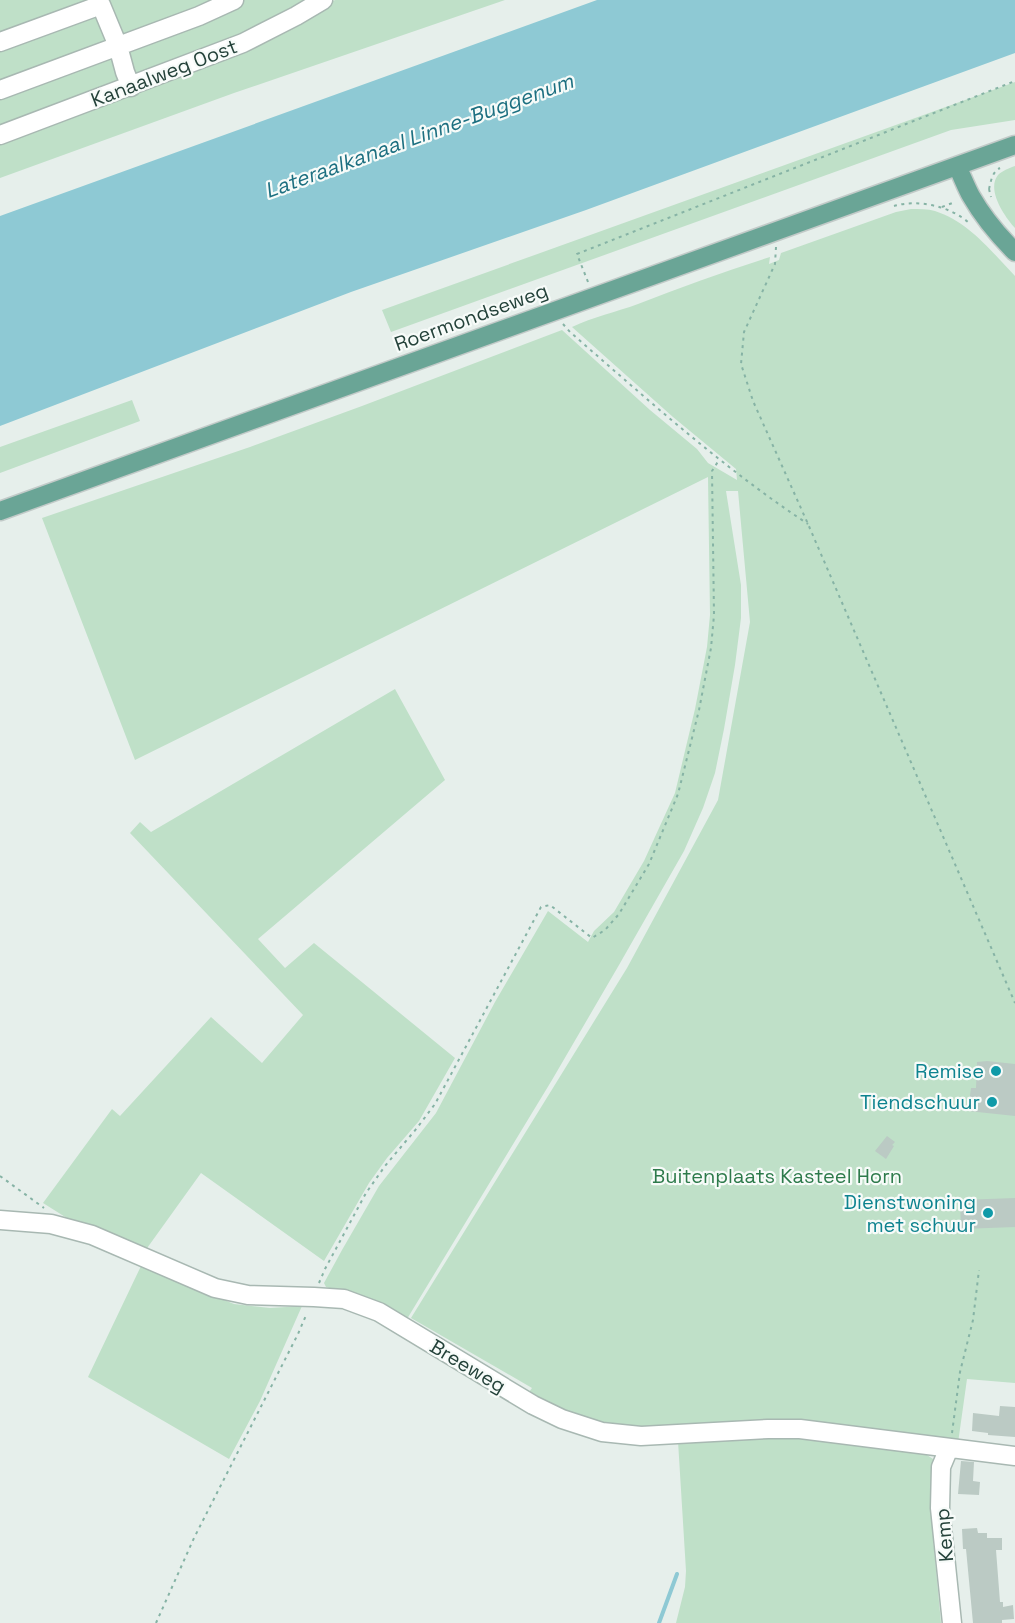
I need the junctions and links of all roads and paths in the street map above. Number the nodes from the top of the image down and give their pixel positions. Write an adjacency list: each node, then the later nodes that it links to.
1 (234, 0): 4 (street)
2 (323, 0): 6 (street, Kanaalweg Oost)
3 (0, 42): 4 (street)
4 (118, 46): 6 (street); 7 (street)
5 (1015, 81): 17 (path)
6 (131, 87): 8 (street, Kanaalweg Oost)
7 (0, 90)
8 (0, 135)
9 (1015, 145): 10 (main road, Roermondseweg)
10 (957, 166): 16 (main road); 20 (main road, Roermondseweg)
11 (1006, 166): 12 (path)
12 (989, 189)
13 (893, 207): 14 (path)
14 (942, 207)
15 (776, 249): 21 (path)
16 (1015, 252)
17 (589, 283)
18 (563, 324): 19 (path)
19 (719, 460): 21 (path); 27 (path)
20 (0, 512)
21 (808, 524): 22 (path)
22 (1015, 1003)
23 (0, 1176): 25 (path)
24 (0, 1220): 25 (street, Breeweg)
25 (51, 1224): 27 (street, Breeweg)
26 (980, 1270): 28 (path)
27 (314, 1297): 28 (street, Breeweg); 30 (path)
28 (949, 1448): 29 (street, Breeweg); 31 (street, Kemp)
29 (1015, 1456)
30 (156, 1623)
31 (952, 1623)

